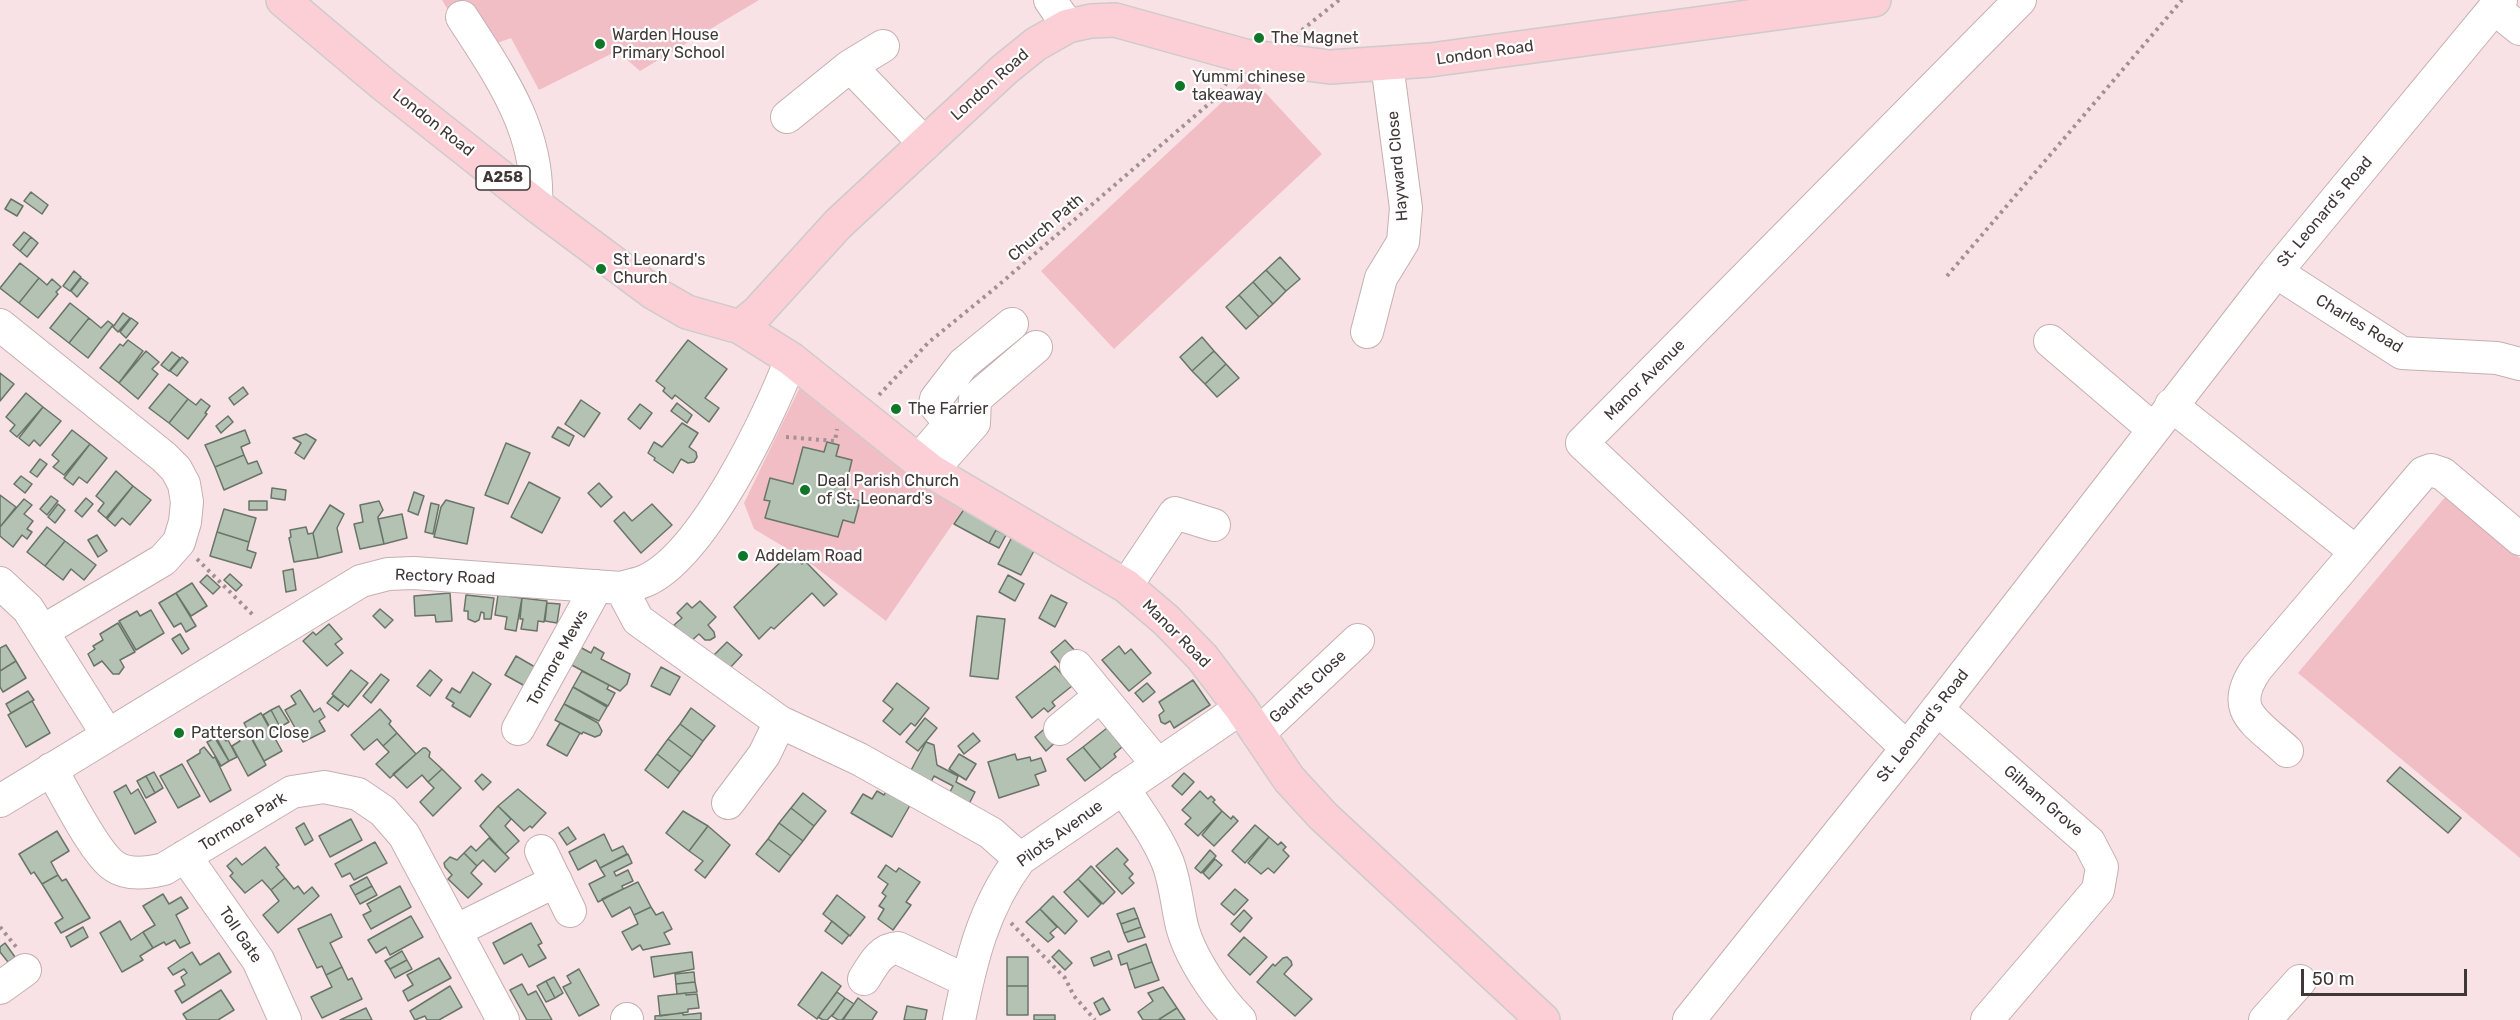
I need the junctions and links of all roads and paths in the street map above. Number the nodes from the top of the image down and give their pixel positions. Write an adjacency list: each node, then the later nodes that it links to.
1 (283, 0): 17 (main road, London Road / A258)
2 (1338, 0): 12 (path, Church Path)
3 (1874, 0): 7 (main road, London Road)
4 (2020, 0): 50 (street, Manor Avenue)
5 (2182, 0): 19 (path)
6 (2498, 4): 10 (street); 18 (street, St. Leonard's Road)
7 (1792, 6): 13 (main road, London Road)
8 (1075, 12): 12 (main road, London Road); 16 (main road, London Road)
9 (462, 17): 17 (street)
10 (2520, 29)
11 (883, 46): 14 (street)
12 (1257, 58): 13 (main road, London Road); 28 (path, Church Path)
13 (1387, 64): 23 (street, Hayward Close)
14 (850, 66): 15 (street); 16 (street)
15 (787, 117)
16 (926, 144): 22 (main road, London Road)
17 (536, 205): 22 (main road, London Road / A258)
18 (2276, 272): 27 (street, Charles Road); 29 (street, St. Leonard's Road)
19 (1947, 276)
20 (1012, 324): 31 (street)
21 (0, 325): 34 (street)
22 (740, 327): 26 (main road, Manor Road)
23 (1367, 332)
24 (2050, 341): 29 (street)
25 (1036, 347): 31 (street)
26 (791, 359): 28 (main road, Manor Road); 38 (street, Rectory Road)
27 (2520, 364)
28 (851, 408): 30 (path); 31 (main road, Manor Road)
29 (2162, 417): 35 (street); 44 (street, St. Leonard's Road)
30 (779, 437)
31 (925, 466): 37 (main road, Manor Road)
32 (1214, 525): 37 (street)
33 (2520, 539): 35 (street)
34 (179, 542): 39 (street); 40 (path)
35 (2356, 552): 51 (street)
36 (0, 583): 39 (street)
37 (1126, 586): 45 (main road, Manor Road)
38 (609, 587): 40 (street, Rectory Road); 46 (street); 47 (street, Tormore Mews)
39 (43, 631): 49 (street)
40 (272, 634): 49 (street, Rectory Road)
41 (1355, 638): 45 (street, Gaunts Close)
42 (1076, 666): 43 (street)
43 (1100, 696): 48 (street); 52 (street)
44 (1937, 709): 50 (street, St. Leonard's Road); 76 (street, Gilham Grove)
45 (1250, 721): 52 (street, Pilots Avenue); 74 (main road, Manor Road)
46 (780, 722): 56 (street); 59 (street)
47 (518, 729)
48 (1060, 729)
49 (107, 734): 53 (street, Rectory Road)
50 (1907, 748): 75 (street, St. Leonard's Road)
51 (2287, 751)
52 (1158, 765): 54 (street, Pilots Avenue)
53 (51, 769): 55 (street, Rectory Road); 58 (street, Tormore Park)
54 (1123, 788): 59 (street, Pilots Avenue); 73 (street)
55 (0, 801)
56 (728, 803)
57 (541, 851): 60 (street)
58 (185, 856): 63 (street, Tormore Park); 69 (street, Toll Gate)
59 (1020, 859): 61 (street, Pilots Avenue)
60 (556, 882): 62 (street); 63 (street)
61 (992, 904): 66 (street, Pilots Avenue); 72 (path)
62 (570, 911)
63 (455, 931): 70 (street, Tormore Park)
64 (25, 970): 68 (street)
65 (864, 979): 66 (street)
66 (967, 981): 71 (street, Pilots Avenue)
67 (2300, 981): 77 (street)
68 (0, 988)
69 (285, 1020)
70 (503, 1020)
71 (958, 1020)
72 (1095, 1020)
73 (1240, 1020)
74 (1543, 1020)
75 (1689, 1020)
76 (1987, 1020)
77 (2265, 1020)

